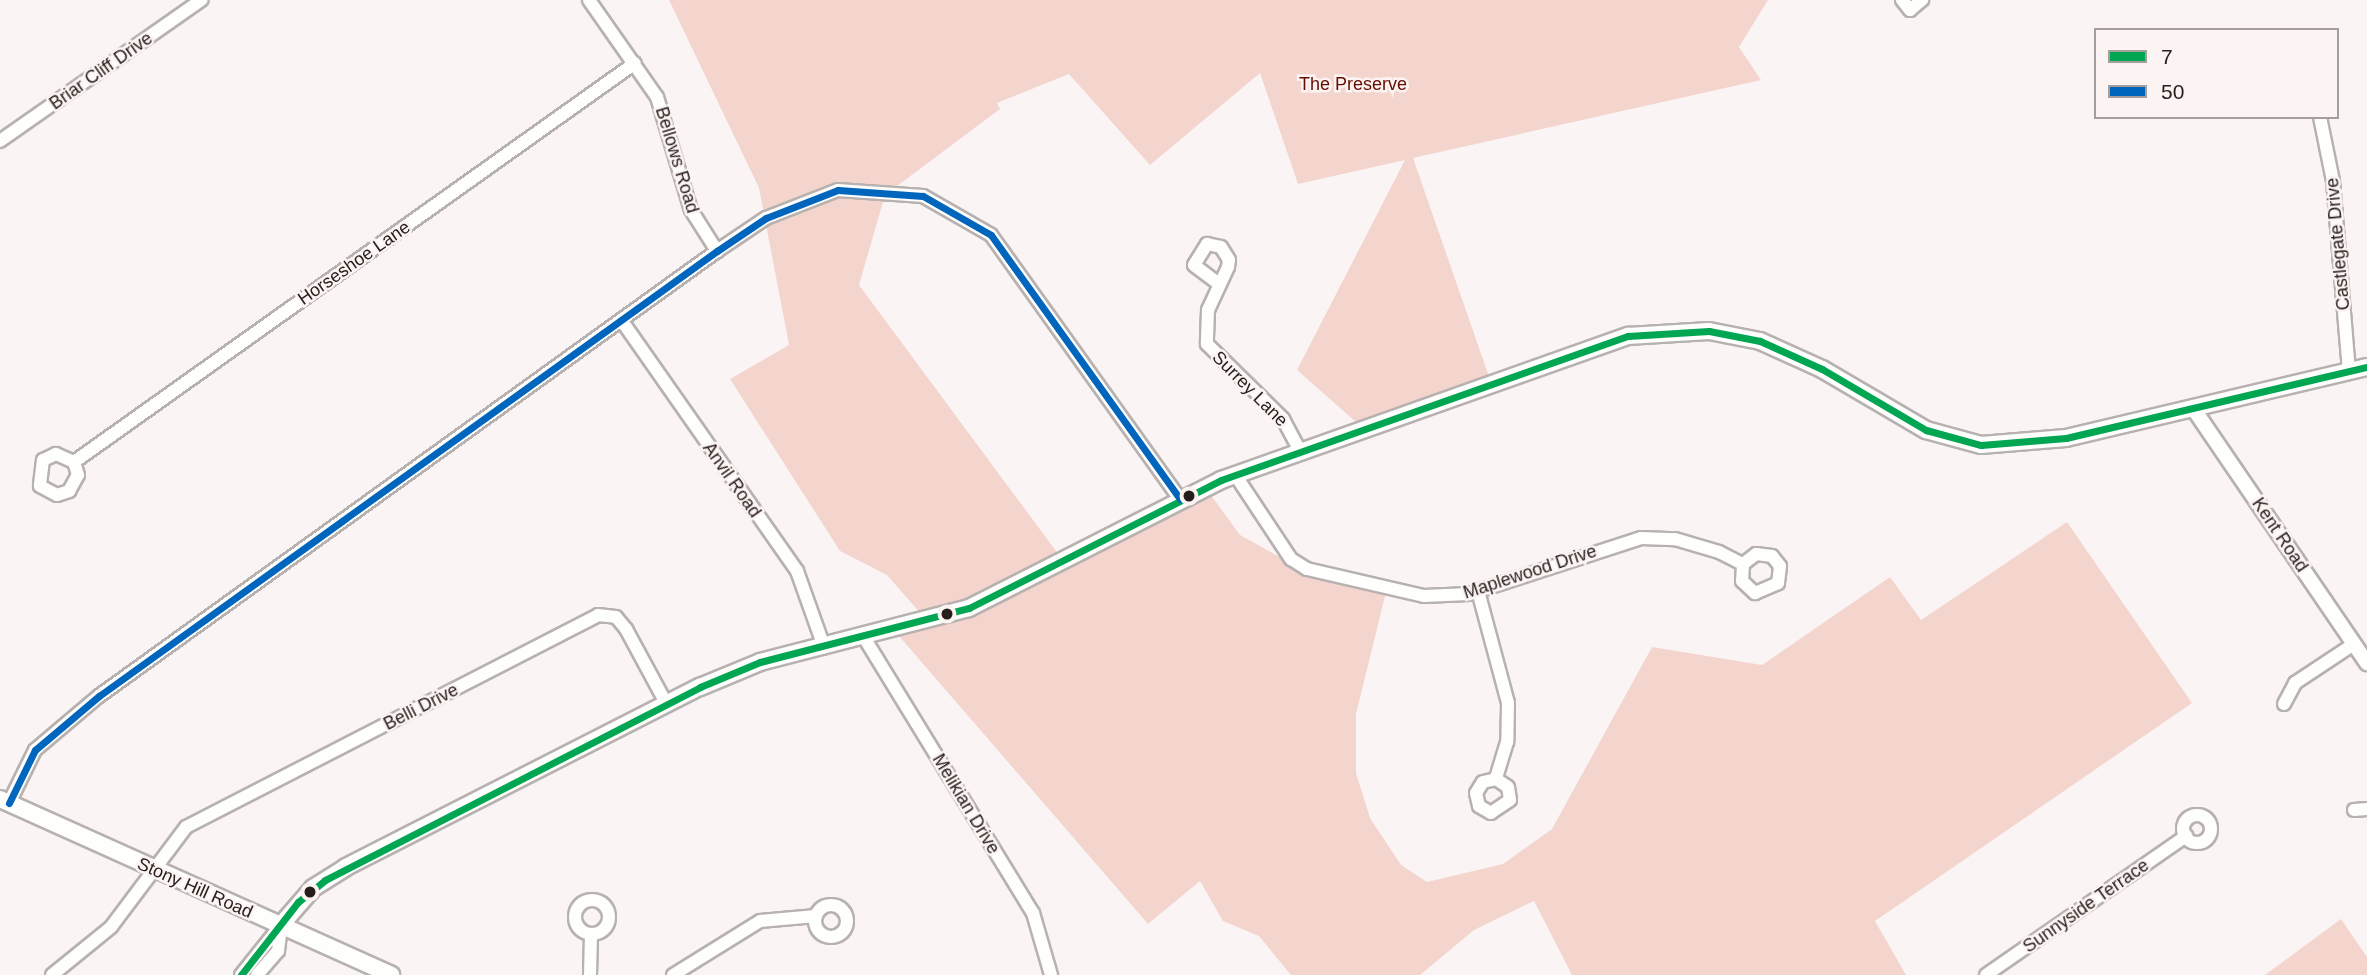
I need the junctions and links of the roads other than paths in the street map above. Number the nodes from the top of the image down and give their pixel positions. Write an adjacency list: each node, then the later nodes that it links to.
1 (201, 0): 7 (street, Briar Cliff Drive)
2 (589, 0): 5 (street, Bellows Road)
3 (1902, 0): 4 (street)
4 (1922, 0)
5 (635, 64): 8 (street, Bellows Road); 15 (street, Horseshoe Lane)
6 (2320, 119): 12 (street, Castlegate Drive)
7 (0, 141)
8 (717, 251): 10 (street); 17 (street)
9 (1219, 284): 14 (street, Surrey Lane)
10 (622, 321): 22 (street, Anvil Road); 27 (street)
11 (2367, 367): 12 (main road)
12 (2349, 372): 13 (main road)
13 (2193, 408): 14 (main road); 21 (street, Kent Road)
14 (1301, 453): 16 (main road)
15 (74, 462)
16 (1236, 476): 17 (main road); 19 (street, Maplewood Drive)
17 (1180, 499): 20 (main road)
18 (1743, 564): 19 (street, Maplewood Drive)
19 (1478, 591): 26 (street)
20 (865, 639): 22 (main road); 39 (street, Melikian Drive)
21 (2354, 644): 23 (street, Kent Road); 25 (street)
22 (824, 647): 24 (main road)
23 (2367, 663)
24 (666, 703): 29 (street, Belli Drive); 31 (main road)
25 (2284, 704)
26 (1496, 779)
27 (4, 801): 29 (main road, Stony Hill Road)
28 (2186, 836): 40 (street, Sunnyside Terrace)
29 (151, 869): 31 (main road, Stony Hill Road); 33 (street, Belli Drive)
30 (816, 916): 38 (street)
31 (281, 926): 34 (street); 35 (street); 36 (main road, Stony Hill Road)
32 (591, 934): 37 (street)
33 (52, 975)
34 (241, 975)
35 (257, 975)
36 (391, 975)
37 (590, 975)
38 (673, 975)
39 (1051, 975)
40 (1986, 975)

